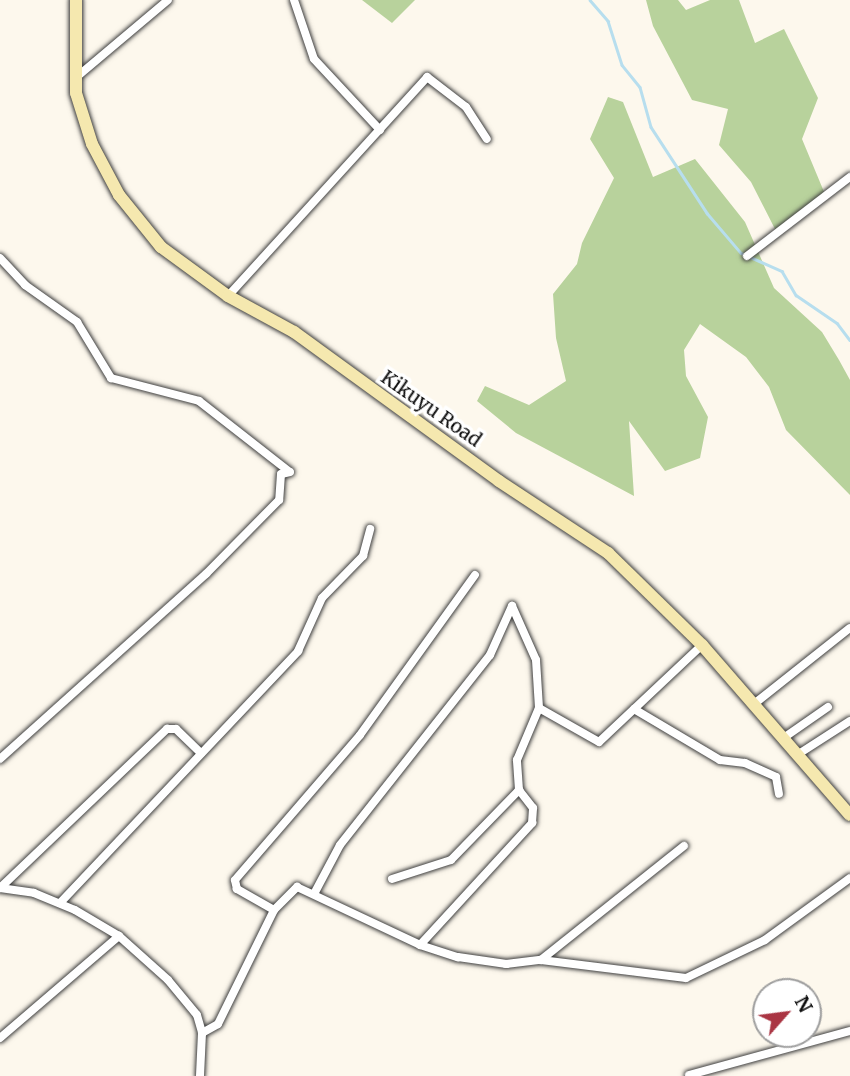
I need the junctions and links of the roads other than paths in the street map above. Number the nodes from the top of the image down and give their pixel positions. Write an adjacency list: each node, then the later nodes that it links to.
1 (76, 0): 4 (main road, Kikuyu Road)
2 (169, 0): 4 (street)
3 (293, 0): 5 (street)
4 (79, 75): 10 (main road, Kikuyu Road)
5 (380, 130): 6 (street); 10 (street)
6 (487, 139)
7 (850, 177): 8 (street)
8 (747, 256)
9 (0, 258): 23 (street)
10 (228, 296): 14 (main road, Kikuyu Road)
11 (370, 528): 21 (street)
12 (475, 575): 33 (street)
13 (850, 628): 15 (street)
14 (702, 645): 15 (main road, Kikuyu Road); 18 (street)
15 (754, 704): 20 (main road, Kikuyu Road)
16 (828, 707): 20 (street)
17 (539, 708): 18 (street); 24 (street); 31 (street)
18 (634, 709): 25 (street)
19 (850, 721): 22 (street)
20 (782, 739): 22 (main road, Kikuyu Road)
21 (201, 753): 30 (street); 32 (street)
22 (797, 755): 26 (main road, Kikuyu Road)
23 (0, 759)
24 (519, 790): 29 (street); 35 (street)
25 (779, 794)
26 (848, 808)
27 (684, 846): 36 (street)
28 (850, 878): 36 (street)
29 (392, 879)
30 (0, 888): 32 (street)
31 (314, 894): 33 (street); 35 (street)
32 (60, 903): 34 (street)
33 (274, 910): 38 (street)
34 (120, 936): 38 (street); 39 (street)
35 (420, 945): 36 (street)
36 (541, 960)
37 (850, 1031): 40 (street)
38 (202, 1033): 41 (street)
39 (0, 1038)
40 (689, 1075)
41 (200, 1076)

